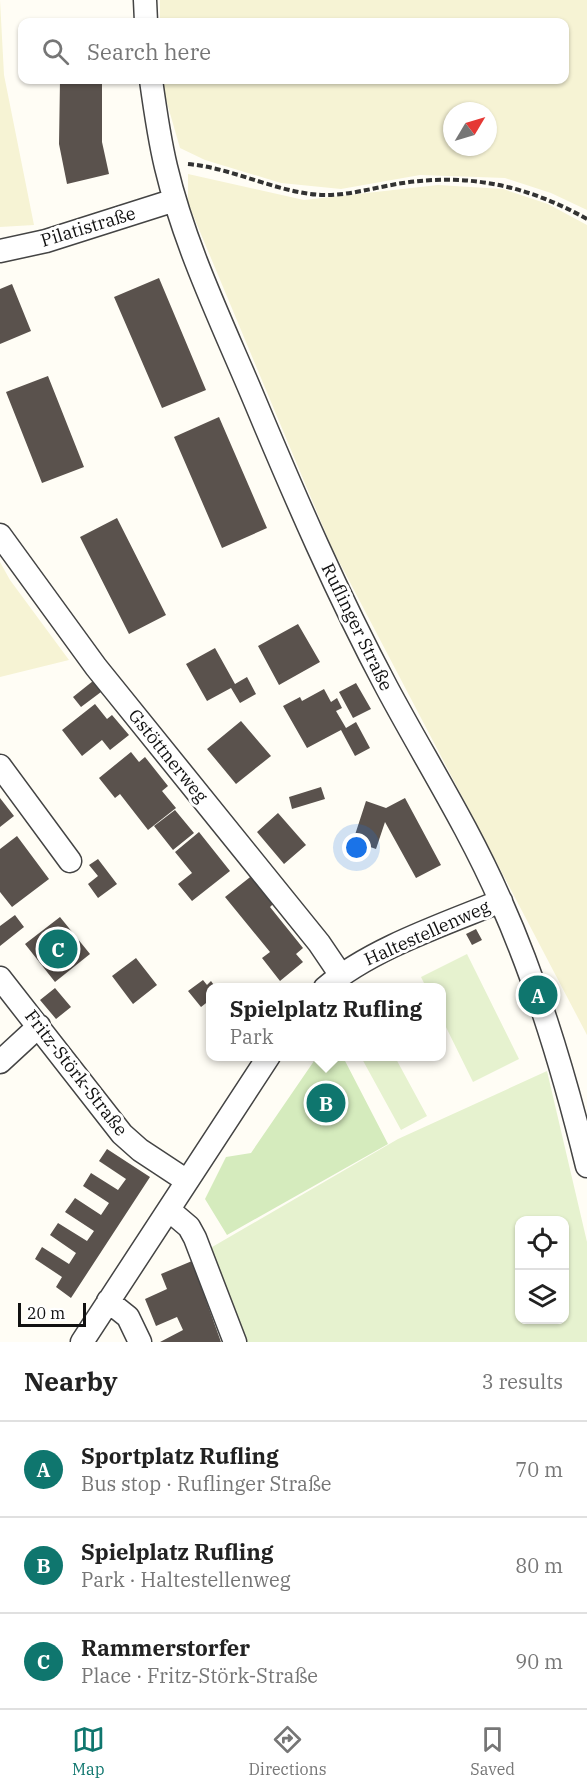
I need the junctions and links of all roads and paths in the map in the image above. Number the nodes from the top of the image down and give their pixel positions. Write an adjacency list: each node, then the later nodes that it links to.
1 (145, 0): 2 (street)
2 (146, 18)
3 (151, 84): 4 (street, Ruflinger Straße)
4 (166, 168): 5 (street, Ruflinger Straße); 6 (path)
5 (175, 200): 7 (street, Pilatistraße); 11 (street, Ruflinger Straße)
6 (587, 219)
7 (0, 251)
8 (0, 535): 13 (street, Gstöttnerweg)
9 (0, 766): 10 (street)
10 (70, 861)
11 (501, 901): 13 (street, Haltestellenweg); 17 (street, Ruflinger Straße)
12 (0, 978): 14 (street, Fritz-Störk-Straße)
13 (333, 981)
14 (39, 1026): 16 (street); 18 (street, Fritz-Störk-Straße)
15 (266, 1061): 18 (street)
16 (0, 1062)
17 (587, 1166)
18 (187, 1181): 19 (street)
19 (169, 1210): 20 (street); 23 (street)
20 (108, 1302): 21 (street); 22 (street)
21 (82, 1342)
22 (140, 1342)
23 (235, 1342)

